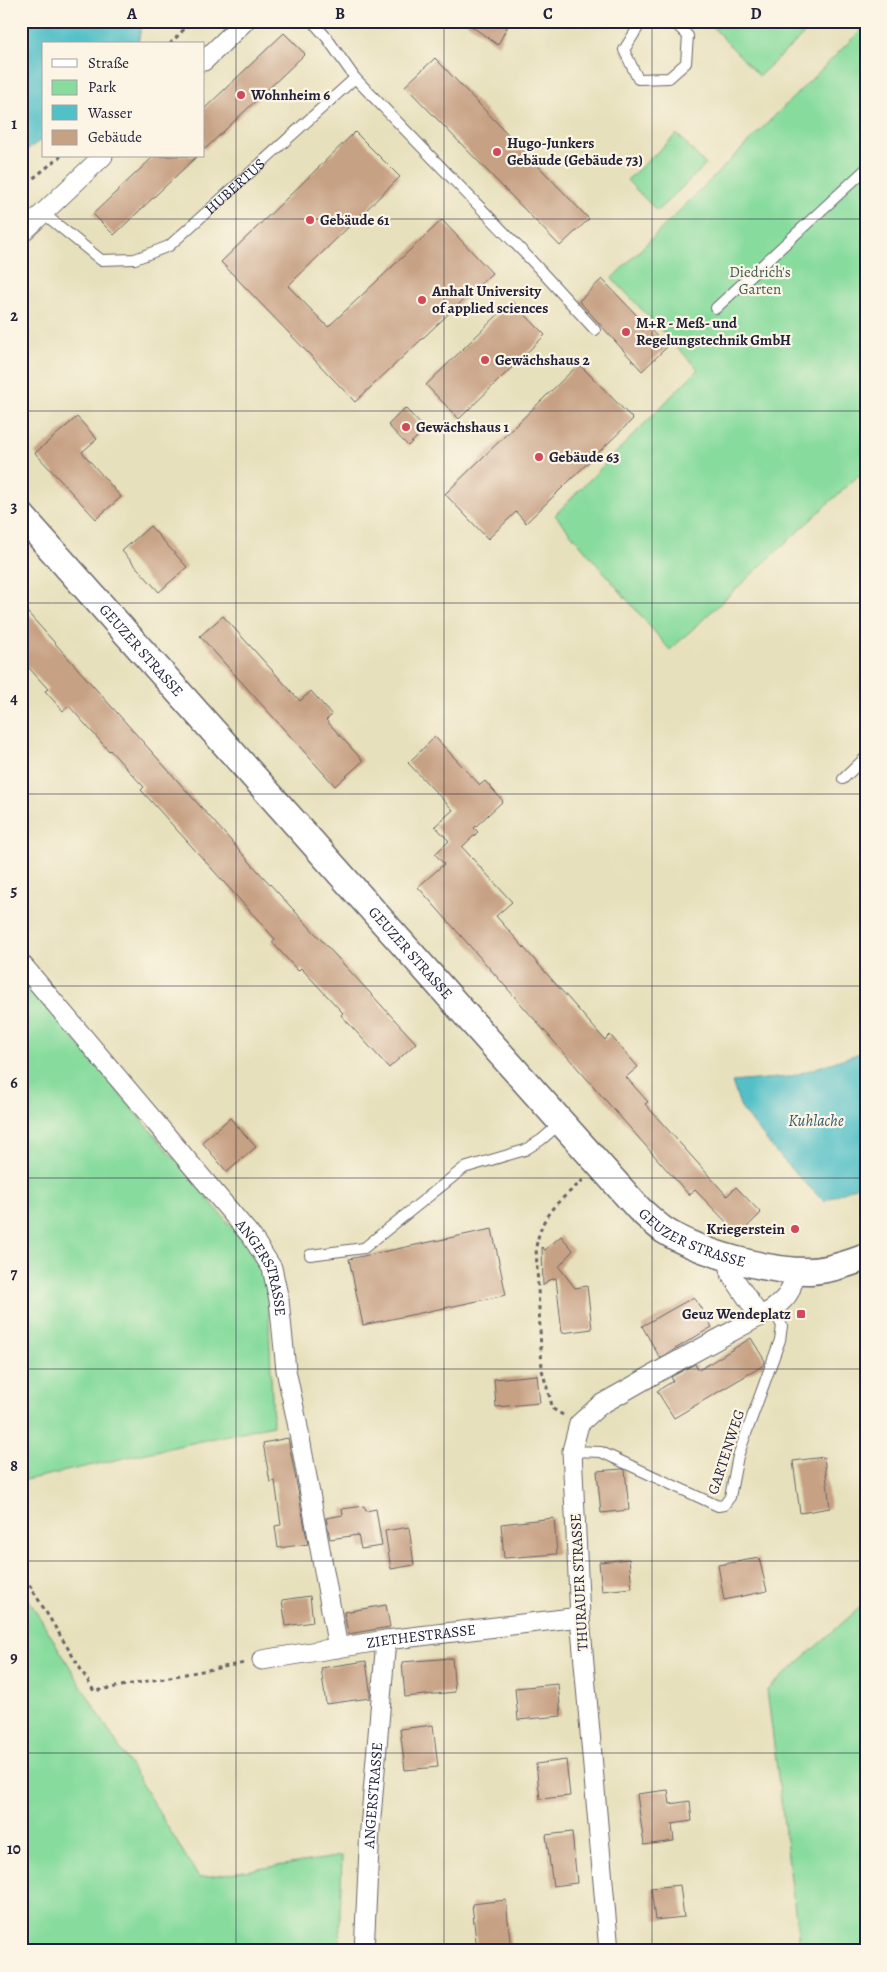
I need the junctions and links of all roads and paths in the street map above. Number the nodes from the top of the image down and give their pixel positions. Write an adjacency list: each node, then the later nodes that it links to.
1 (192, 21): 6 (path)
2 (245, 21): 7 (street)
3 (312, 21): 8 (lane)
4 (642, 21): 5 (lane)
5 (673, 21)
6 (172, 42)
7 (205, 59)
8 (355, 78): 13 (lane, HUBERTUS); 16 (lane)
9 (58, 158): 12 (path)
10 (101, 158): 13 (street)
11 (866, 169): 15 (lane)
12 (21, 188)
13 (43, 213): 14 (street)
14 (21, 234)
15 (716, 308)
16 (595, 330)
17 (21, 515): 21 (main road, GEUZER STRASSE)
18 (866, 758): 19 (lane)
19 (843, 778)
20 (21, 963): 33 (street, ANGERSTRASSE)
21 (562, 1123): 22 (main road, GEUZER STRASSE); 23 (lane)
22 (599, 1165): 24 (main road, GEUZER STRASSE); 28 (path)
23 (310, 1255)
24 (728, 1257): 26 (main road, GEUZER STRASSE); 27 (street)
25 (866, 1257): 26 (main road, GEUZER STRASSE)
26 (795, 1270): 27 (street)
27 (767, 1313): 28 (street); 29 (lane, GARTENWEG)
28 (579, 1424): 29 (street, THURAUER STRASSE)
29 (572, 1451): 31 (street, THURAUER STRASSE)
30 (21, 1571): 34 (path)
31 (580, 1617): 32 (street, ZIETHESTRASSE); 36 (street, THURAUER STRASSE)
32 (386, 1640): 33 (street, ZIETHESTRASSE); 35 (street, ANGERSTRASSE)
33 (338, 1648): 34 (street, ZIETHESTRASSE)
34 (262, 1660)
35 (364, 1951)
36 (609, 1951)

